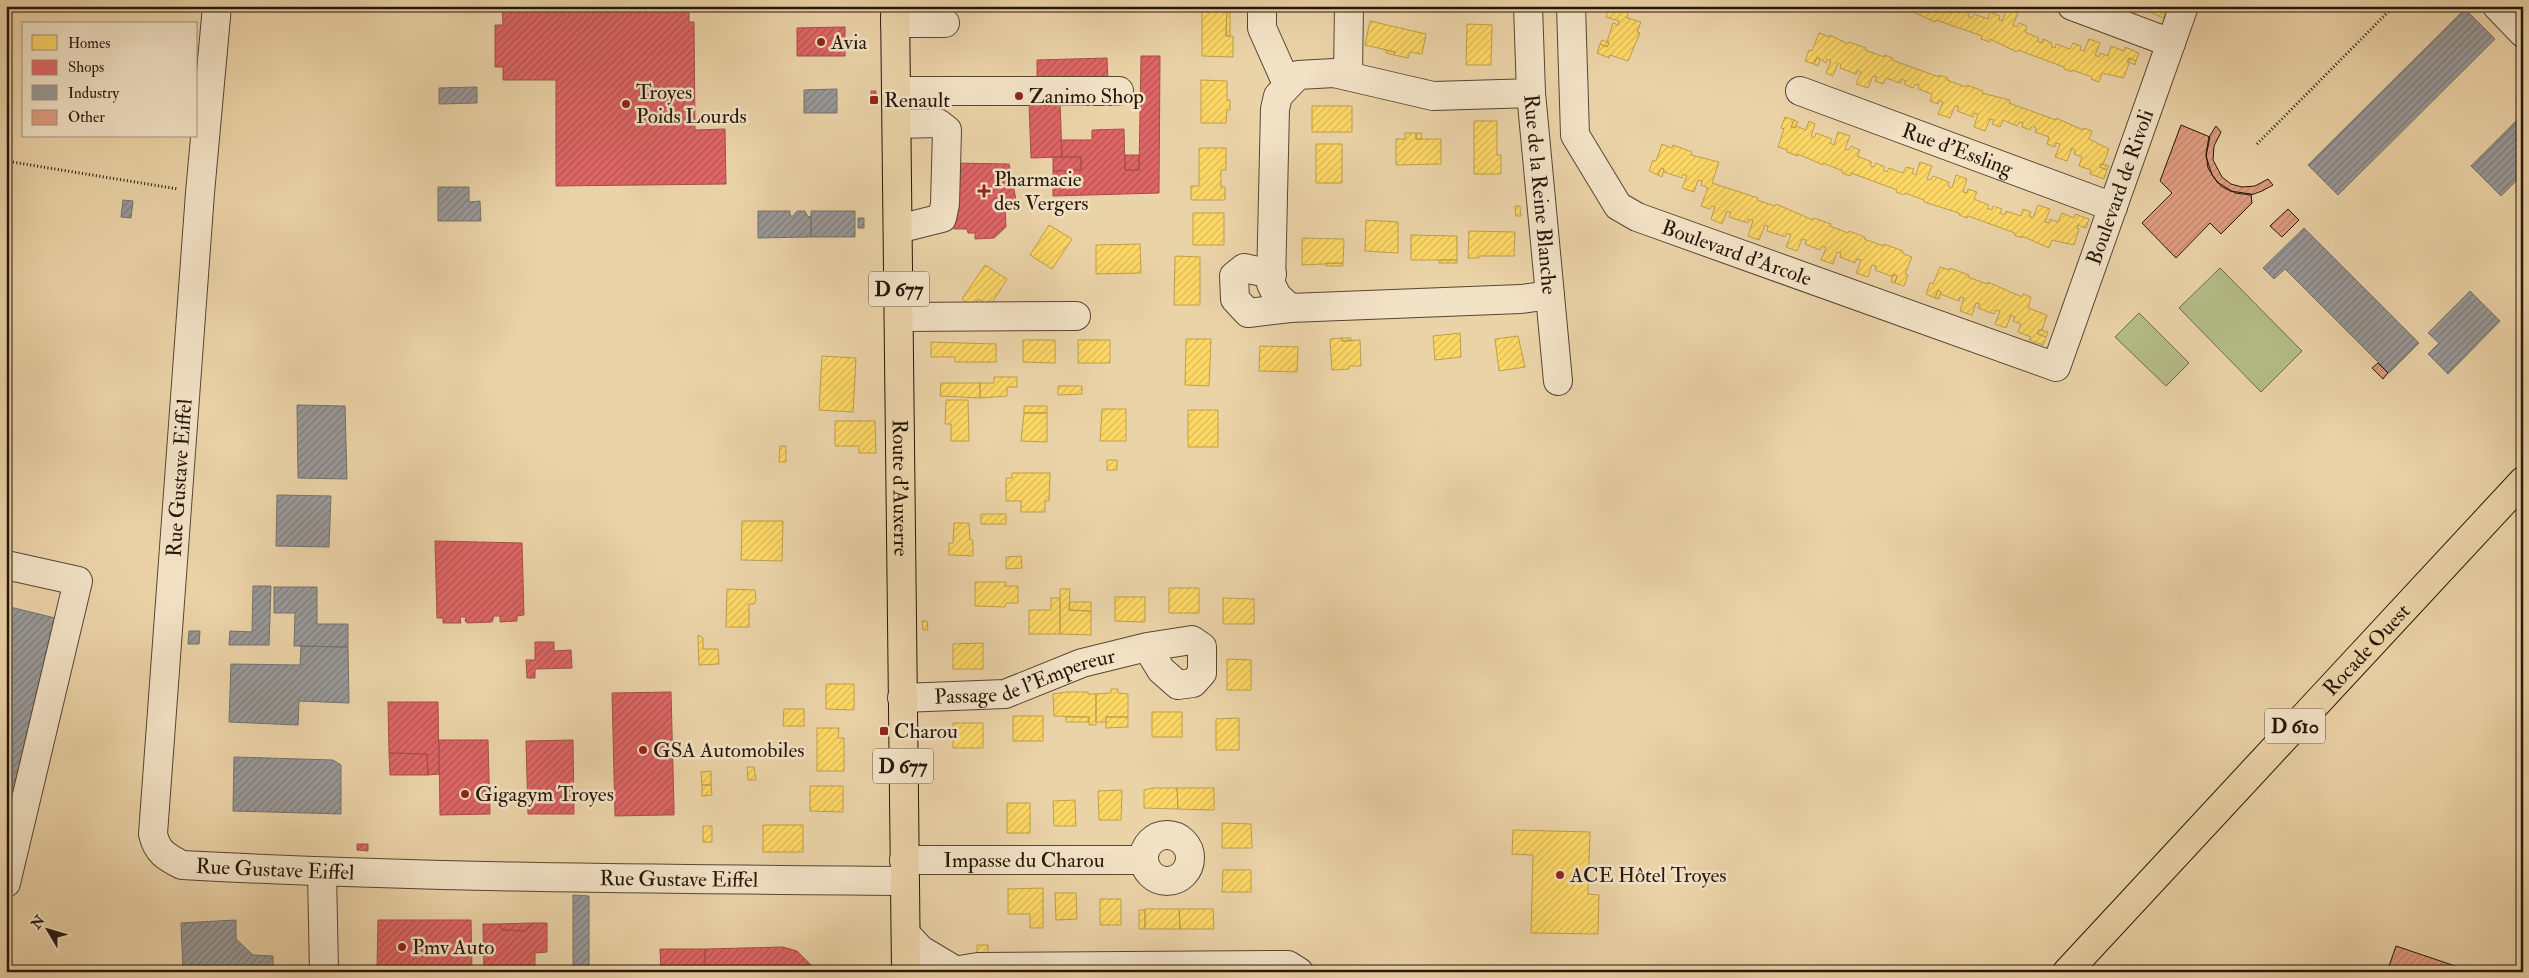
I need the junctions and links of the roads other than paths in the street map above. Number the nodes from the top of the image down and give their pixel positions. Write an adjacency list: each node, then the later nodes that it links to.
1 (217, 6): 35 (street, Rue Gustave Eiffel)
2 (1262, 6): 14 (street)
3 (1349, 6): 13 (street)
4 (1528, 6): 18 (street, Rue de la Reine Blanche)
5 (1570, 6): 27 (street, Boulevard d'Arcole)
6 (2072, 6): 12 (street)
7 (2184, 6): 12 (street, Boulevard de Rivoli)
8 (2496, 6): 11 (street)
9 (895, 15): 10 (street); 15 (main road, Route d'Auxerre / D 677)
10 (946, 23)
11 (2523, 33)
12 (2171, 43): 20 (street, Boulevard de Rivoli)
13 (1348, 76): 14 (street); 18 (street)
14 (1287, 84): 22 (street)
15 (896, 91): 16 (street); 19 (main road, Route d'Auxerre / D 677)
16 (1119, 91)
17 (1800, 91): 20 (street, Rue d'Essling)
18 (1531, 93): 23 (street, Rue de la Reine Blanche)
19 (897, 124): 21 (main road, Route d'Auxerre / D 677); 21 (street)
20 (2113, 207): 27 (street, Boulevard de Rivoli)
21 (898, 229): 26 (main road, Route d'Auxerre / D 677)
22 (1272, 274): 24 (street); 24 (street)
23 (1550, 295): 24 (street); 28 (street, Rue de la Reine Blanche)
24 (1290, 308)
25 (1076, 316): 26 (street)
26 (899, 317): 32 (main road, Route d'Auxerre / D 677)
27 (2056, 367)
28 (1558, 382)
29 (2523, 481): 42 (main road, Rocade Ouest / D 610)
30 (6, 565): 36 (street)
31 (1147, 647): 32 (street, Passage de l'Empereur)
32 (902, 698): 34 (main road, Route d'Auxerre / D 677)
33 (1143, 860): 34 (street, Impasse du Charou)
34 (904, 870): 35 (street, Rue Gustave Eiffel); 37 (main road, Route d'Auxerre / D 677)
35 (322, 872): 39 (street)
36 (6, 883)
37 (906, 934): 38 (street); 40 (main road, Route d'Auxerre / D 677)
38 (950, 971): 41 (street)
39 (324, 972)
40 (906, 972)
41 (1299, 972)
42 (2067, 972)

